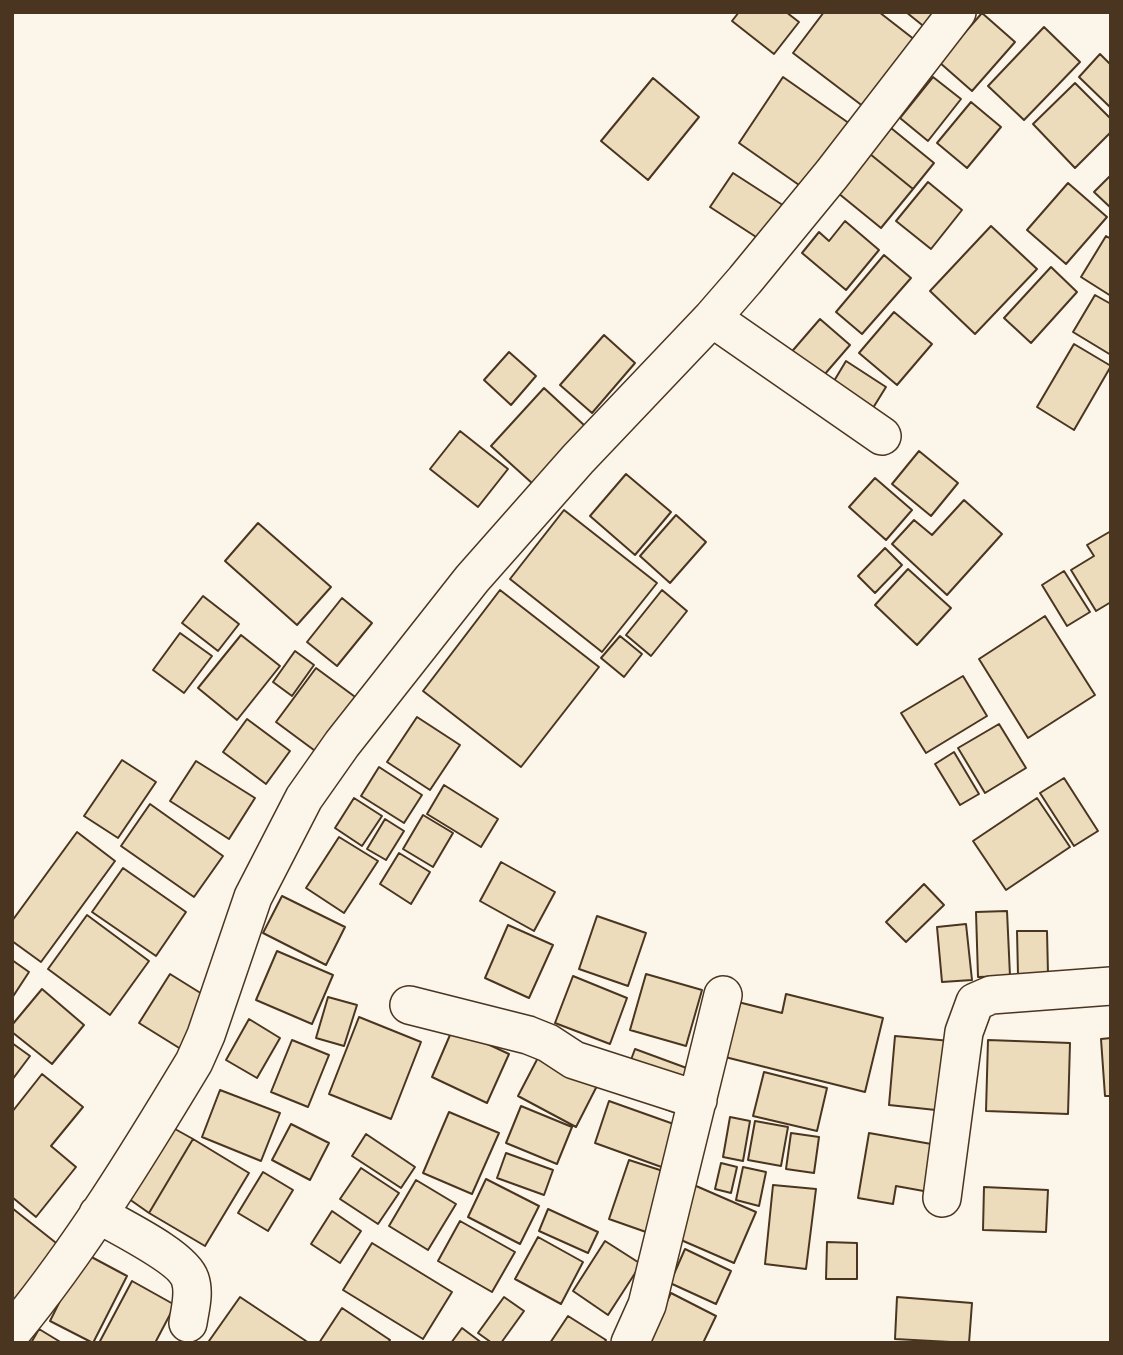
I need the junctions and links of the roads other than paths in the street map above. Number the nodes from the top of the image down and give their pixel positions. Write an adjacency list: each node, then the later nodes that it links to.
1 (957, 12): 2 (street)
2 (712, 318): 3 (street); 9 (street)
3 (882, 436)
4 (1111, 986): 8 (street)
5 (723, 995): 7 (street)
6 (409, 1005): 7 (street)
7 (698, 1100): 12 (street)
8 (942, 1198)
9 (98, 1214): 10 (street); 11 (street)
10 (188, 1323)
11 (12, 1332)
12 (630, 1343)

